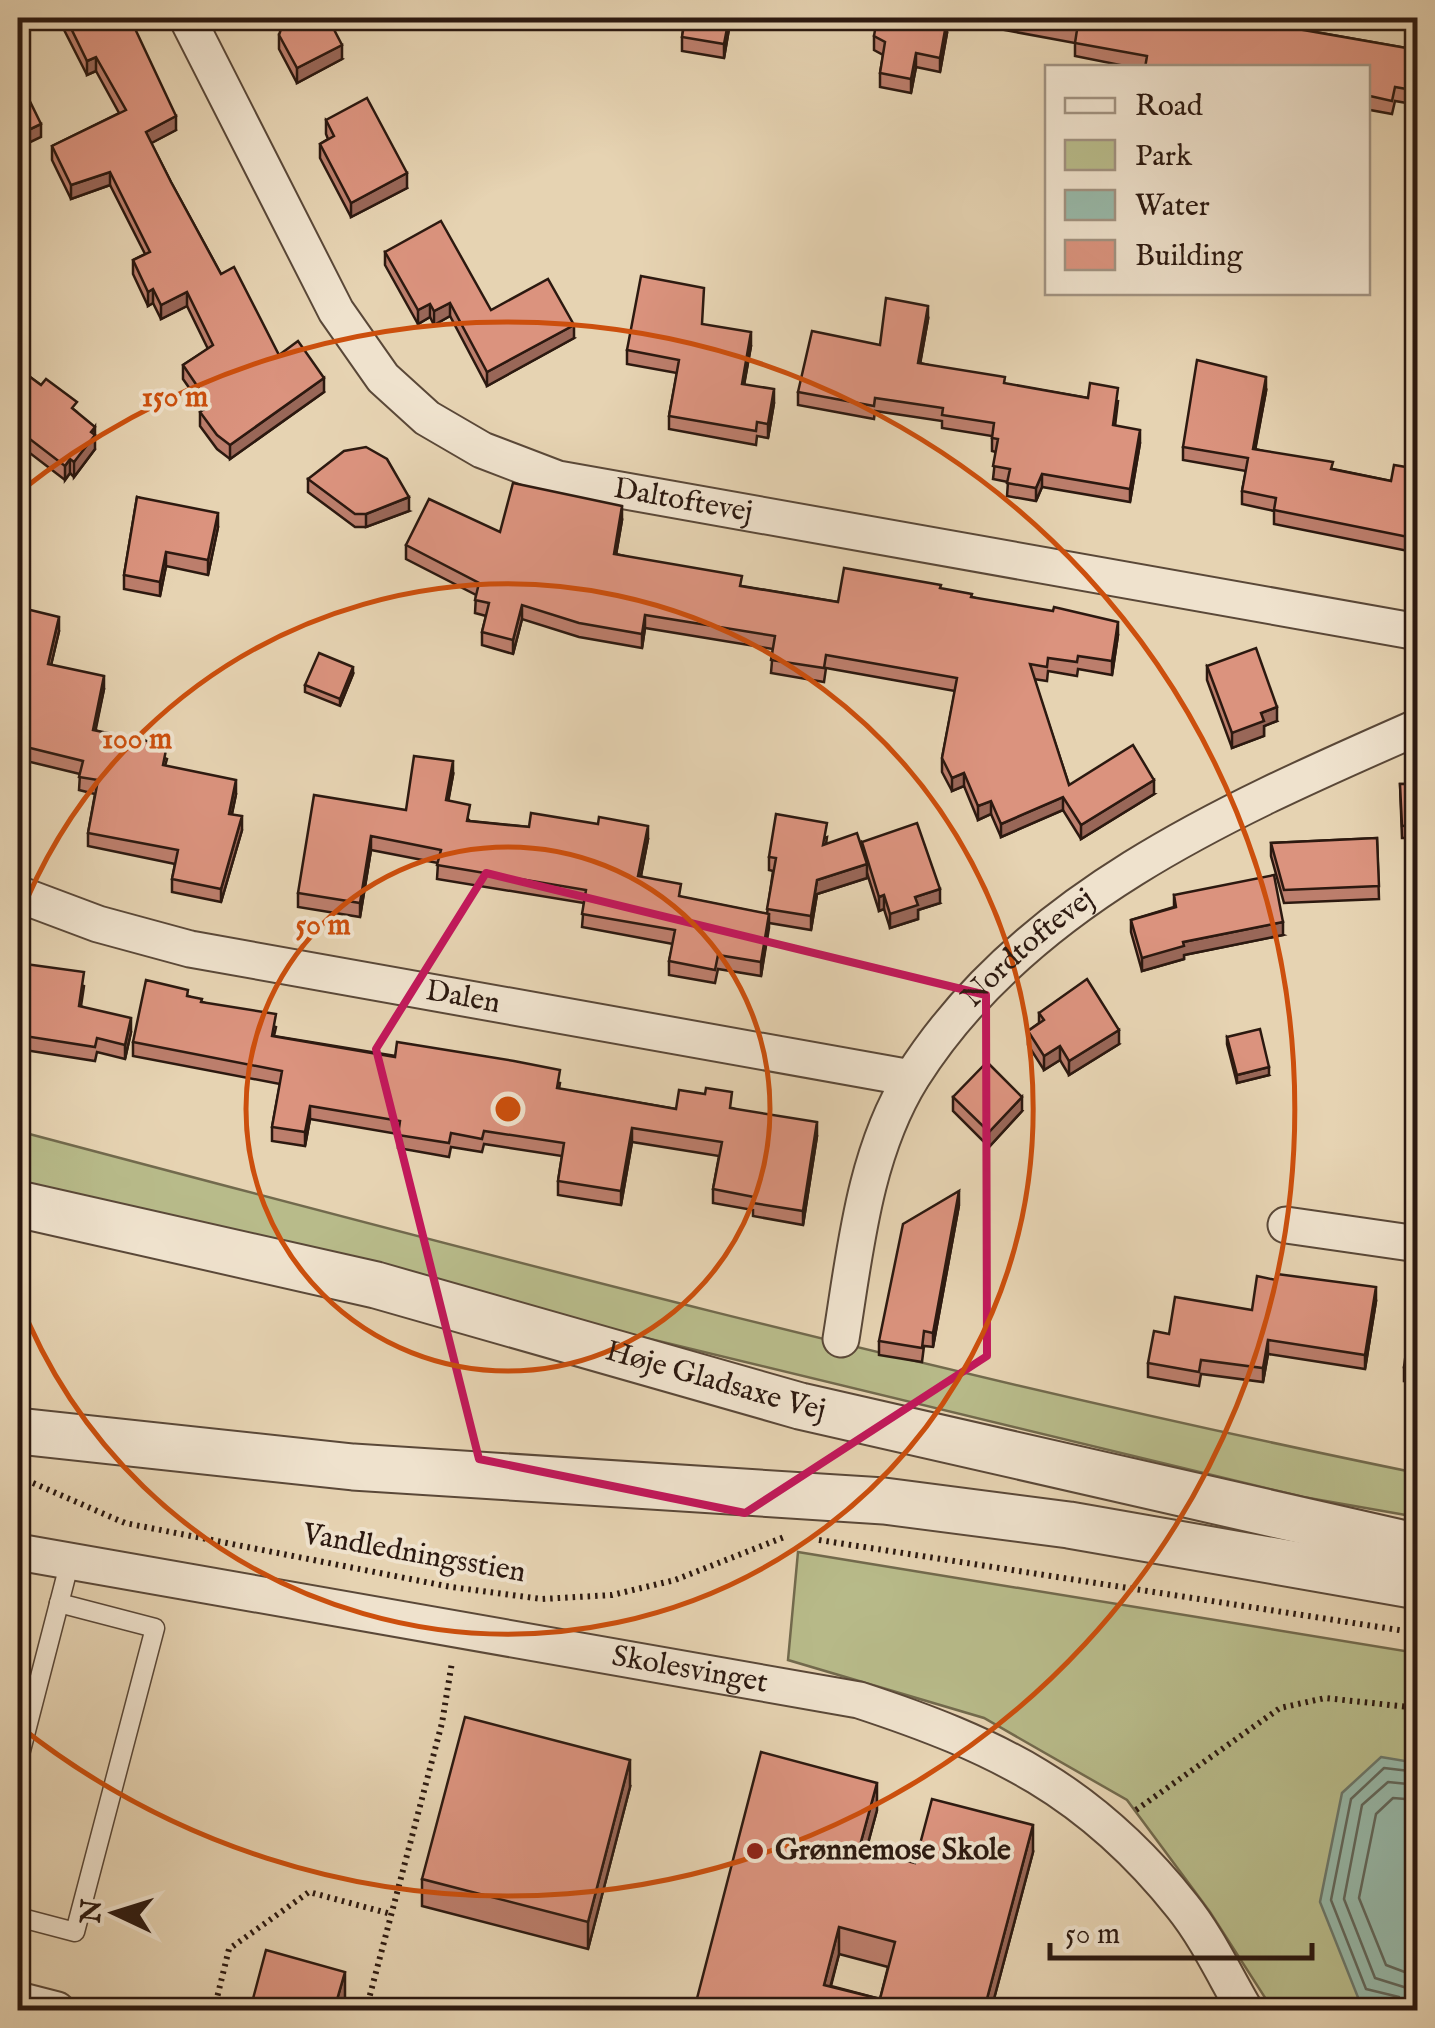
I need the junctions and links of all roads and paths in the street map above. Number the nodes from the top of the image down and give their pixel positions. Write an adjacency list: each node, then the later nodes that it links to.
1 (186, 18): 2 (street, Daltoftevej)
2 (1418, 632)
3 (1418, 728): 5 (street, Nordtoftevej)
4 (18, 894): 5 (street, Dalen)
5 (911, 1078): 9 (street, Nordtoftevej)
6 (18, 1204): 14 (street, Høje Gladsaxe Vej)
7 (1286, 1225): 8 (street)
8 (1418, 1244)
9 (841, 1340)
10 (18, 1431): 17 (street)
11 (33, 1483): 12 (path, Vandledningsstien)
12 (788, 1535)
13 (808, 1538): 20 (path)
14 (1418, 1546)
15 (18, 1552): 16 (street, Skolesvinget)
16 (70, 1560): 18 (lane); 19 (street, Skolesvinget)
17 (1418, 1586)
18 (59, 1603): 22 (lane); 25 (lane)
19 (457, 1630): 23 (street, Skolesvinget); 24 (path)
20 (1418, 1633)
21 (1418, 1708): 23 (path)
22 (18, 1762)
23 (1110, 1828): 30 (street, Skolesvinget)
24 (391, 1914): 28 (path); 29 (path)
25 (18, 1917)
26 (18, 2000): 27 (street)
27 (58, 2010)
28 (214, 2010)
29 (366, 2010)
30 (1245, 2010)

